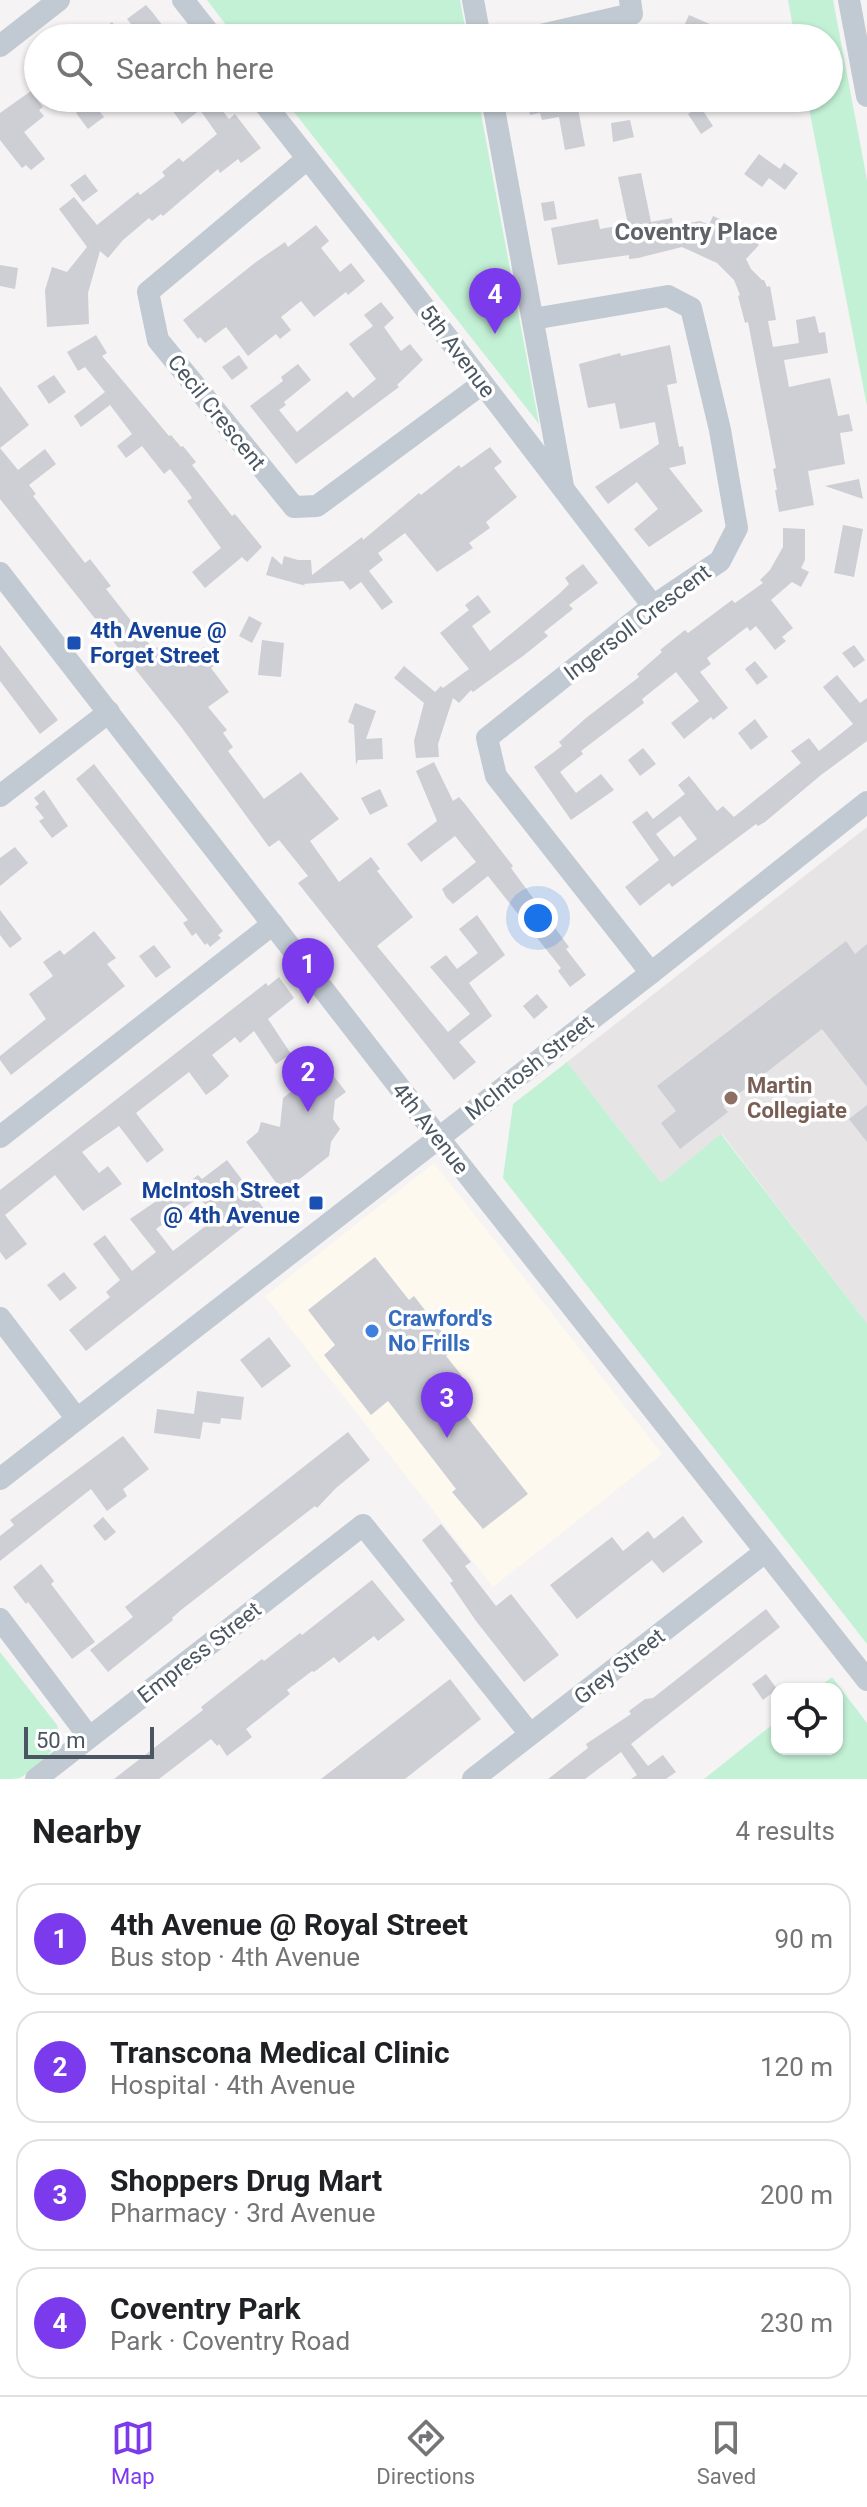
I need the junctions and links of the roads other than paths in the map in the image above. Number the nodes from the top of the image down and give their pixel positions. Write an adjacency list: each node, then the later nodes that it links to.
1 (59, 0): 7 (street)
2 (183, 0): 8 (street)
3 (473, 0): 9 (street)
4 (630, 0): 10 (street)
5 (849, 0): 14 (street)
6 (861, 0): 12 (street)
7 (28, 24)
8 (202, 24)
9 (477, 24)
10 (589, 24)
11 (24, 27): 13 (street)
12 (867, 29)
13 (0, 46)
14 (867, 96)
15 (271, 112): 17 (street, 5th Avenue)
16 (495, 112): 18 (street)
17 (307, 159): 19 (street, 5th Avenue); 19 (street, Cecil Crescent)
18 (533, 319): 20 (street); 22 (street, Ingersoll Crescent)
19 (482, 384): 20 (street, 5th Avenue)
20 (564, 491): 22 (street, 5th Avenue)
21 (0, 573): 23 (street, 4th Avenue)
22 (653, 606): 27 (street, Ingersoll Crescent)
23 (109, 712): 24 (street); 26 (street, 4th Avenue)
24 (0, 796)
25 (867, 802): 27 (street, McIntosh Street)
26 (273, 924): 28 (street); 29 (street, 4th Avenue)
27 (651, 973): 29 (street, McIntosh Street)
28 (0, 1137)
29 (438, 1137): 31 (street, McIntosh Street); 33 (street, 4th Avenue)
30 (0, 1318): 31 (street)
31 (77, 1419): 32 (street, McIntosh Street)
32 (0, 1479)
33 (765, 1552): 35 (street, 4th Avenue); 36 (street, Grey Street)
34 (0, 1619): 37 (street)
35 (867, 1680)
36 (530, 1734): 37 (street, Empress Street); 39 (street, Grey Street)
37 (89, 1737): 38 (street, Empress Street)
38 (36, 1779)
39 (473, 1779)

